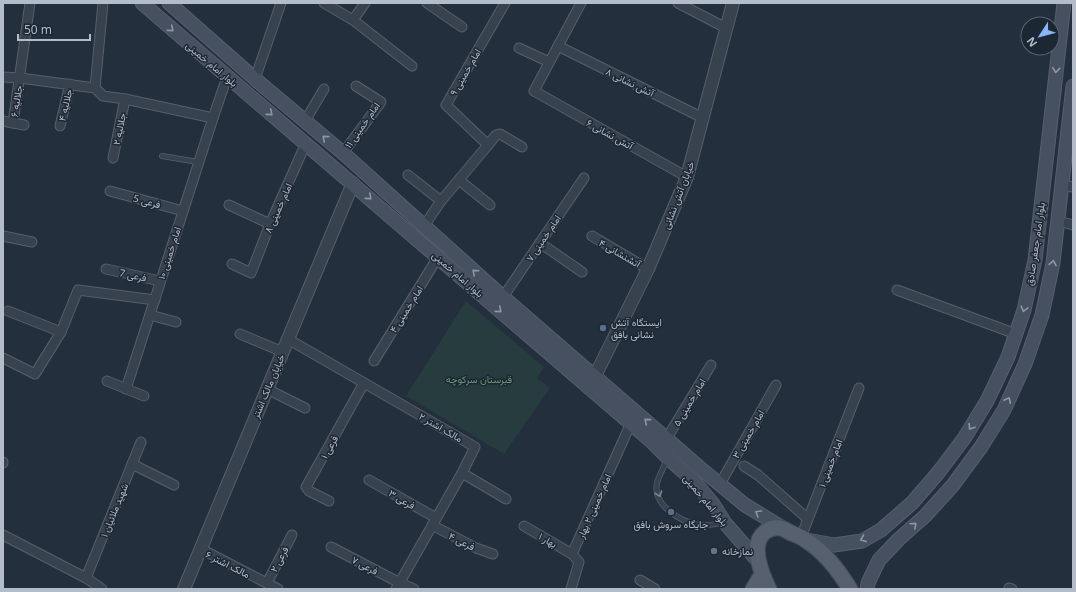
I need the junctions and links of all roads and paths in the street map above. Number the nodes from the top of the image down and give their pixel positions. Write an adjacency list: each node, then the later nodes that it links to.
1 (30, 3): 23 (street, جلالیه ۶)
2 (103, 3): 28 (street)
3 (142, 3): 22 (main road, بلوار امام خمینی, one-way to 22)
4 (281, 3): 24 (street)
5 (324, 3): 14 (street)
6 (365, 3): 14 (street)
7 (427, 3): 15 (street)
8 (505, 3): 41 (street, امام خمینی ۹)
9 (581, 3): 17 (street)
10 (678, 3): 16 (street)
11 (733, 3): 16 (street, خیابان آتش نشانی)
12 (1064, 3): 38 (main road, بلوار امام جعفر صادق, one-way to 38)
13 (176, 5): 24 (main road, بلوار امام خمینی)
14 (353, 20): 20 (street)
15 (462, 27)
16 (726, 28): 32 (street, خیابان آتش نشانی)
17 (558, 46): 19 (street); 32 (street, آتش نشانی ۸)
18 (519, 48): 19 (street)
19 (549, 62): 48 (street, آتش نشانی ۶)
20 (412, 66)
21 (3, 77): 23 (street)
22 (227, 77): 31 (street, امام خمینی ۱۰); 39 (main road, بلوار امام خمینی, one-way to 39)
23 (20, 78): 25 (street); 35 (street, جلالیه ۶)
24 (254, 79): 34 (main road, بلوار امام خمینی)
25 (70, 84): 28 (street); 37 (street, جلالیه ۴)
26 (356, 86): 43 (street, امام خمینی ۱۱)
27 (1073, 86): 40 (main road, بلوار امام جعفر صادق)
28 (96, 88): 30 (street)
29 (324, 89): 34 (street)
30 (125, 99): 31 (street); 45 (street, جلالیه ۲)
31 (212, 118): 46 (street, امام خمینی ۱۰)
32 (703, 118): 48 (street, خیابان آتش نشانی)
33 (3, 121): 35 (street)
34 (305, 121): 43 (main road, بلوار امام خمینی, one-way to 34)
35 (13, 123): 36 (street)
36 (24, 125)
37 (60, 126)
38 (1048, 142): 40 (main road); 81 (main road, بلوار امام جعفر صادق, one-way to 81)
39 (306, 144): 51 (main road, بلوار امام خمینی); 59 (street, امام خمینی ۸)
40 (1066, 144): 52 (main road, بلوار امام جعفر صادق)
41 (488, 145): 42 (street); 50 (street)
42 (522, 147)
43 (342, 153): 61 (main road, بلوار امام خمینی)
44 (162, 156): 46 (lane)
45 (113, 158)
46 (198, 162): 57 (street, امام خمینی ۱۰)
47 (408, 175): 54 (street)
48 (687, 177): 69 (street, خیابان آتش نشانی)
49 (584, 178): 65 (street, امام خمینی ۷)
50 (459, 180): 54 (street); 56 (street)
51 (353, 183): 66 (main road, بلوار امام خمینی, one-way to 66); 82 (street, خیابان مالک اشتر)
52 (1068, 186): 58 (main road, بلوار امام جعفر صادق)
53 (110, 191): 57 (street, فرعی 5)
54 (441, 201): 61 (street)
55 (229, 205): 59 (street)
56 (490, 205)
57 (183, 211): 71 (street, امام خمینی ۱۰)
58 (1058, 221): 60 (street); 117 (main road, بلوار امام جعفر صادق, one-way to 58)
59 (270, 224): 67 (street, امام خمینی ۸)
60 (1073, 225)
61 (424, 226): 73 (main road, بلوار امام خمینی, one-way to 61)
62 (3, 236): 64 (street)
63 (592, 236): 69 (street, آتشنشانی ۴)
64 (32, 242)
65 (540, 243): 70 (street); 73 (street, امام خمینی ۷)
66 (438, 257): 77 (main road, بلوار امام خمینی, one-way to 77); 86 (street, امام خمینی ۴)
67 (232, 264)
68 (106, 269): 71 (street, فرعی 7)
69 (648, 269): 88 (street, خیابان آتش نشانی)
70 (582, 272)
71 (160, 281): 74 (street, امام خمینی ۱۰)
72 (897, 290): 81 (street)
73 (503, 297): 77 (main road, بلوار امام خمینی)
74 (154, 300): 76 (street, امام خمینی ۱۰); 79 (street)
75 (8, 311): 79 (street)
76 (150, 315): 78 (street); 93 (street, امام خمینی ۱۰)
77 (518, 318): 83 (main road, بلوار امام خمینی)
78 (176, 322)
79 (61, 332): 85 (street)
80 (240, 334): 84 (street)
81 (1016, 334): 113 (main road, بلوار امام جعفر صادق, one-way to 113)
82 (288, 339): 84 (street, خیابان مالک اشتر); 90 (street, مالک اشتر ۲)
83 (544, 341): 88 (main road, بلوار امام خمینی); 97 (main road, بلوار امام خمینی)
84 (283, 352): 94 (street, خیابان مالک اشتر)
85 (3, 358)
86 (374, 361)
87 (710, 365): 98 (street, امام خمینی ۵)
88 (595, 376): 98 (main road, بلوار امام خمینی, one-way to 88)
89 (107, 381): 93 (street)
90 (364, 383): 103 (street, مالک اشتر ۲); 108 (street, فرعی ۱)
91 (776, 384): 105 (street, امام خمینی ۳)
92 (859, 388): 109 (street, امام خمینی ۱)
93 (126, 389): 95 (street)
94 (267, 389): 96 (street); 119 (street, خیابان مالک اشتر)
95 (144, 396)
96 (305, 408)
97 (631, 423): 100 (main road, بلوار امام خمینی); 121 (street, امام خمینی ۲ بهار)
98 (667, 438): 105 (main road, بلوار امام خمینی)
99 (141, 442): 101 (street, شهید ملائیان ۱)
100 (668, 458): 111 (main road, بلوار امام خمینی); 111 (lane, one-way to 111)
101 (132, 464): 106 (street); 123 (street, شهید ملائیان ۱)
102 (744, 466): 109 (street)
103 (462, 473): 107 (street); 110 (street, مالک اشتر ۲)
104 (369, 480): 110 (street, فرعی ۳)
105 (720, 484): 116 (main road, بلوار امام خمینی, one-way to 105)
106 (174, 485)
107 (506, 499)
108 (329, 501)
109 (808, 519): 116 (street, امام خمینی ۱)
110 (434, 522): 120 (street, فرعی ۴); 126 (street, مالک اشتر ۲)
111 (726, 523): 122 (main road, بلوار امام خمینی)
112 (524, 526): 121 (street, بهار ۱)
113 (886, 526): 116 (main road, بلوار امام جعفر صادق, one-way to 116); 117 (main road)
114 (3, 535): 123 (street)
115 (292, 535): 125 (street, فرعی ۲)
116 (800, 537): 122 (main road); 135 (main road)
117 (899, 539): 136 (main road, بلوار امام جعفر صادق)
118 (331, 547): 126 (street, فرعی ۷)
119 (201, 549): 125 (street, مالک اشتر ۶); 128 (street, خیابان مالک اشتر)
120 (494, 554)
121 (572, 554): 131 (street)
122 (760, 567): 133 (main road); 134 (main road)
123 (86, 578): 127 (street)
124 (640, 580): 132 (street)
125 (267, 583): 129 (street, مالک اشتر ۶)
126 (398, 586): 130 (street, فرعی ۷)
127 (102, 589)
128 (184, 589)
129 (278, 589)
130 (414, 589)
131 (570, 589)
132 (655, 589)
133 (753, 589)
134 (769, 589)
135 (850, 589)
136 (867, 589)

